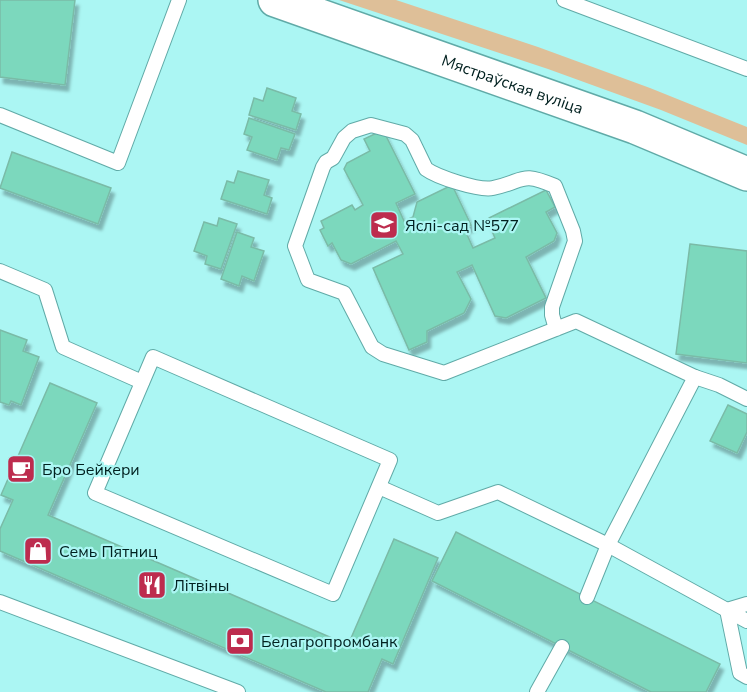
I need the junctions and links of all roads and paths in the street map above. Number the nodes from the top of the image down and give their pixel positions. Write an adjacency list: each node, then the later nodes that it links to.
1 (179, 0): 5 (lane)
2 (275, 0): 6 (street, Мястраўская вуліца)
3 (564, 0): 4 (lane)
4 (747, 69)
5 (0, 115)
6 (747, 174)
7 (0, 271): 10 (lane)
8 (556, 328): 8 (lane); 9 (lane)
9 (695, 377): 11 (lane); 13 (lane)
10 (142, 382): 12 (lane); 12 (lane)
11 (747, 399)
12 (379, 487): 13 (lane)
13 (608, 545): 14 (lane); 17 (lane)
14 (587, 597)
15 (0, 602): 21 (lane)
16 (747, 604): 17 (lane)
17 (727, 609): 18 (lane); 20 (lane)
18 (747, 621)
19 (561, 647): 22 (lane)
20 (747, 677)
21 (238, 692)
22 (537, 692)

